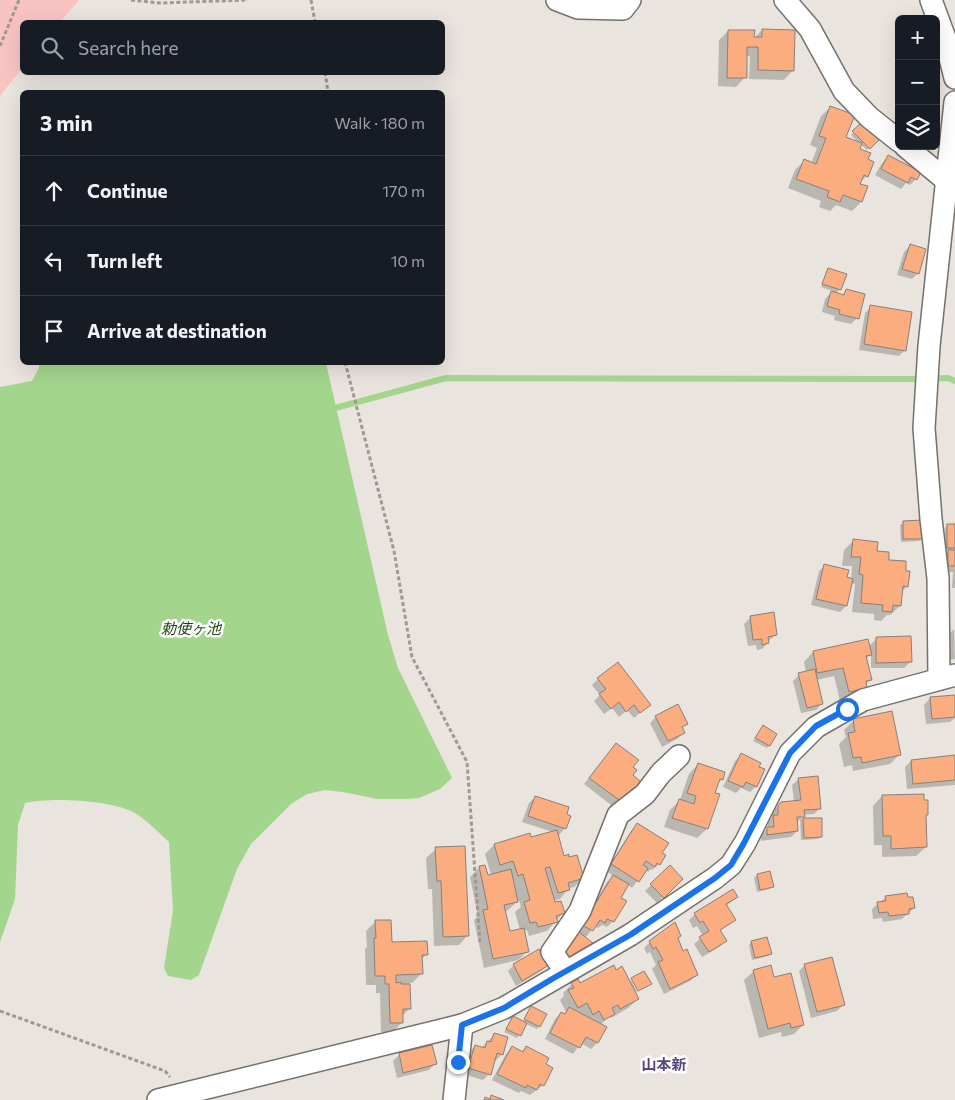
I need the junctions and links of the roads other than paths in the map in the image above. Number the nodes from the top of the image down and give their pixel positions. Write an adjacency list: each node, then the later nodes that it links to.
1 (557, 0): 2 (street)
2 (630, 0)
3 (785, 0): 7 (street)
4 (931, 0): 5 (street)
5 (955, 78)
6 (955, 102): 9 (street)
7 (895, 138)
8 (910, 150): 9 (street)
9 (947, 181): 10 (street)
10 (947, 677): 12 (street)
11 (679, 756): 12 (street)
12 (565, 971): 13 (street)
13 (462, 1025): 14 (street); 15 (street)
14 (158, 1100)
15 (454, 1100)

